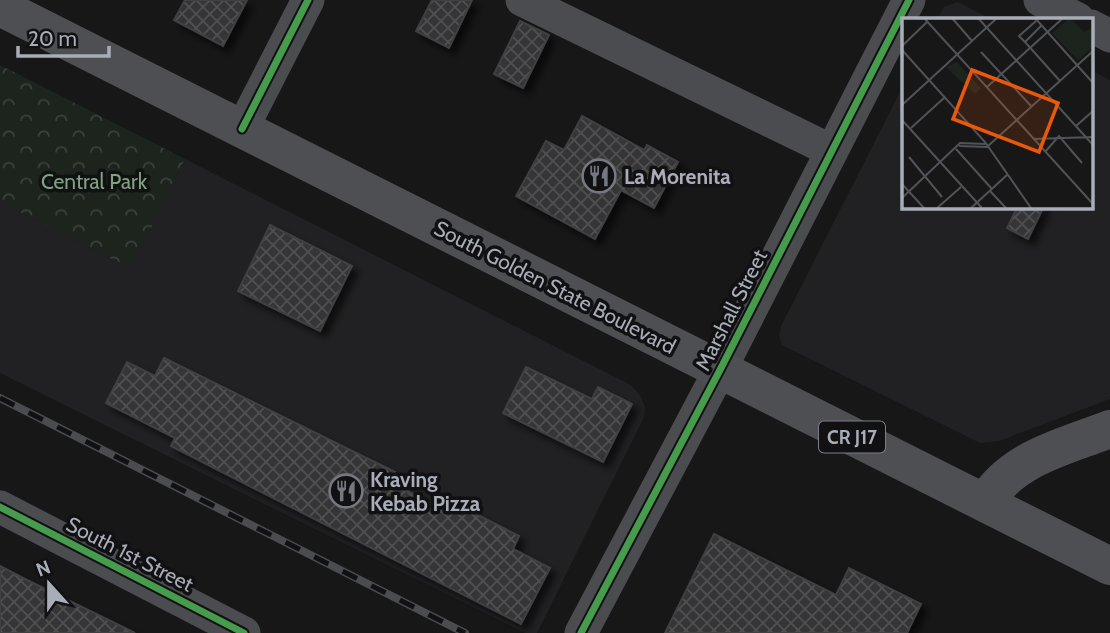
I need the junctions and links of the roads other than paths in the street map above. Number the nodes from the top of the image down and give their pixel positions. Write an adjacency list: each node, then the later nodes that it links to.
1 (308, 0): 9 (street)
2 (522, 0): 10 (street)
3 (909, 0): 10 (street, Marshall Street)
4 (1040, 0): 6 (street)
5 (0, 7): 9 (main road, South Golden State Boulevard / CR J17)
6 (1076, 18)
7 (1092, 27): 8 (street)
8 (1110, 36)
9 (242, 129): 11 (main road, South Golden State Boulevard / CR J17)
10 (832, 151): 11 (street, Marshall Street)
11 (720, 370): 13 (main road, South Golden State Boulevard / CR J17); 17 (street, Marshall Street)
12 (1110, 429): 13 (main road)
13 (985, 503): 15 (main road, South Golden State Boulevard)
14 (0, 507): 16 (street, South 1st Street)
15 (1110, 566)
16 (244, 633)
17 (581, 633)

